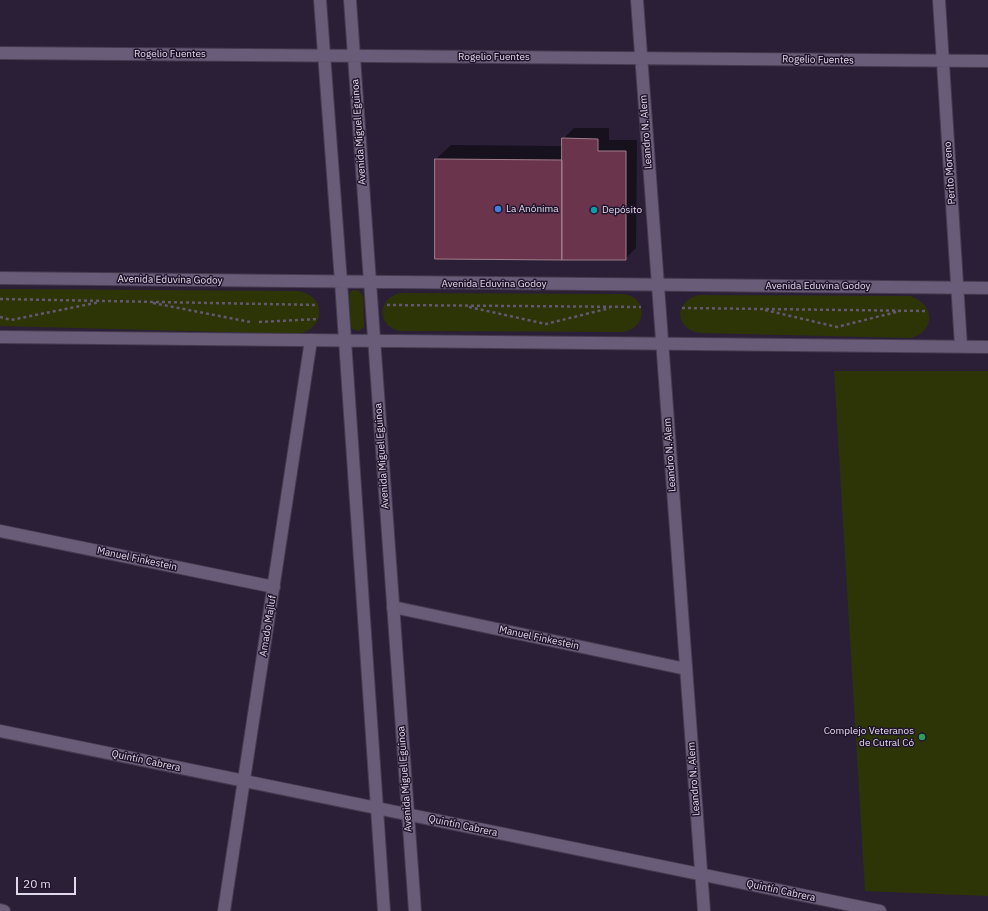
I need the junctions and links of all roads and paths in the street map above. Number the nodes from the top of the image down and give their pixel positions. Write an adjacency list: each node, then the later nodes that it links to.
1 (320, 0): 6 (street)
2 (350, 0): 7 (street, Avenida Miguel Eguinoa)
3 (637, 0): 8 (street, Leandro N. Alem)
4 (939, 0): 9 (street, Perito Moreno)
5 (0, 53): 6 (street, Rogelio Fuentes)
6 (324, 56): 7 (street, Rogelio Fuentes); 12 (street)
7 (354, 56): 8 (street, Rogelio Fuentes); 13 (street, Avenida Miguel Eguinoa)
8 (641, 58): 9 (street, Rogelio Fuentes); 14 (street, Leandro N. Alem)
9 (943, 61): 10 (street, Rogelio Fuentes); 15 (street, Perito Moreno)
10 (988, 61)
11 (0, 278): 12 (street, Avenida Eduvina Godoy)
12 (340, 282): 13 (street, Avenida Eduvina Godoy); 35 (street)
13 (370, 282): 14 (street, Avenida Eduvina Godoy); 36 (street, Avenida Miguel Eguinoa)
14 (658, 285): 15 (street, Avenida Eduvina Godoy); 37 (street, Leandro N. Alem)
15 (957, 288): 16 (street, Avenida Eduvina Godoy); 38 (street, Perito Moreno)
16 (988, 288)
17 (0, 299): 18 (path)
18 (106, 301): 19 (path); 29 (path)
19 (145, 302): 21 (path); 31 (path)
20 (384, 304): 22 (path)
21 (318, 305)
22 (462, 305): 23 (path); 23 (path)
23 (614, 307): 24 (path)
24 (641, 307)
25 (682, 308): 26 (path)
26 (761, 309): 27 (path); 27 (path)
27 (905, 310): 28 (path)
28 (928, 311)
29 (0, 317)
30 (318, 319): 32 (path)
31 (251, 322)
32 (258, 322)
33 (0, 337): 34 (street)
34 (311, 340): 35 (street); 41 (street, Amado Majluf)
35 (345, 341): 36 (street); 46 (street)
36 (374, 341): 37 (street); 42 (street, Avenida Miguel Eguinoa)
37 (662, 344): 38 (street); 43 (street, Leandro N. Alem)
38 (961, 346): 39 (street)
39 (988, 347)
40 (0, 531): 41 (street, Manuel Finkestein)
41 (274, 587): 45 (street, Amado Majluf)
42 (393, 607): 43 (street, Manuel Finkestein); 47 (street, Avenida Miguel Eguinoa)
43 (686, 669): 48 (street, Leandro N. Alem)
44 (0, 731): 45 (street, Quintín Cabrera)
45 (244, 781): 46 (street, Quintín Cabrera); 51 (street, Amado Majluf)
46 (377, 808): 47 (street, Quintín Cabrera); 52 (street)
47 (408, 814): 48 (street, Quintín Cabrera); 53 (street, Avenida Miguel Eguinoa)
48 (701, 874): 54 (street, Leandro N. Alem); 55 (street, Quintín Cabrera)
49 (0, 910): 50 (street)
50 (4, 911)
51 (224, 911)
52 (384, 911)
53 (415, 911)
54 (704, 911)
55 (880, 911)

